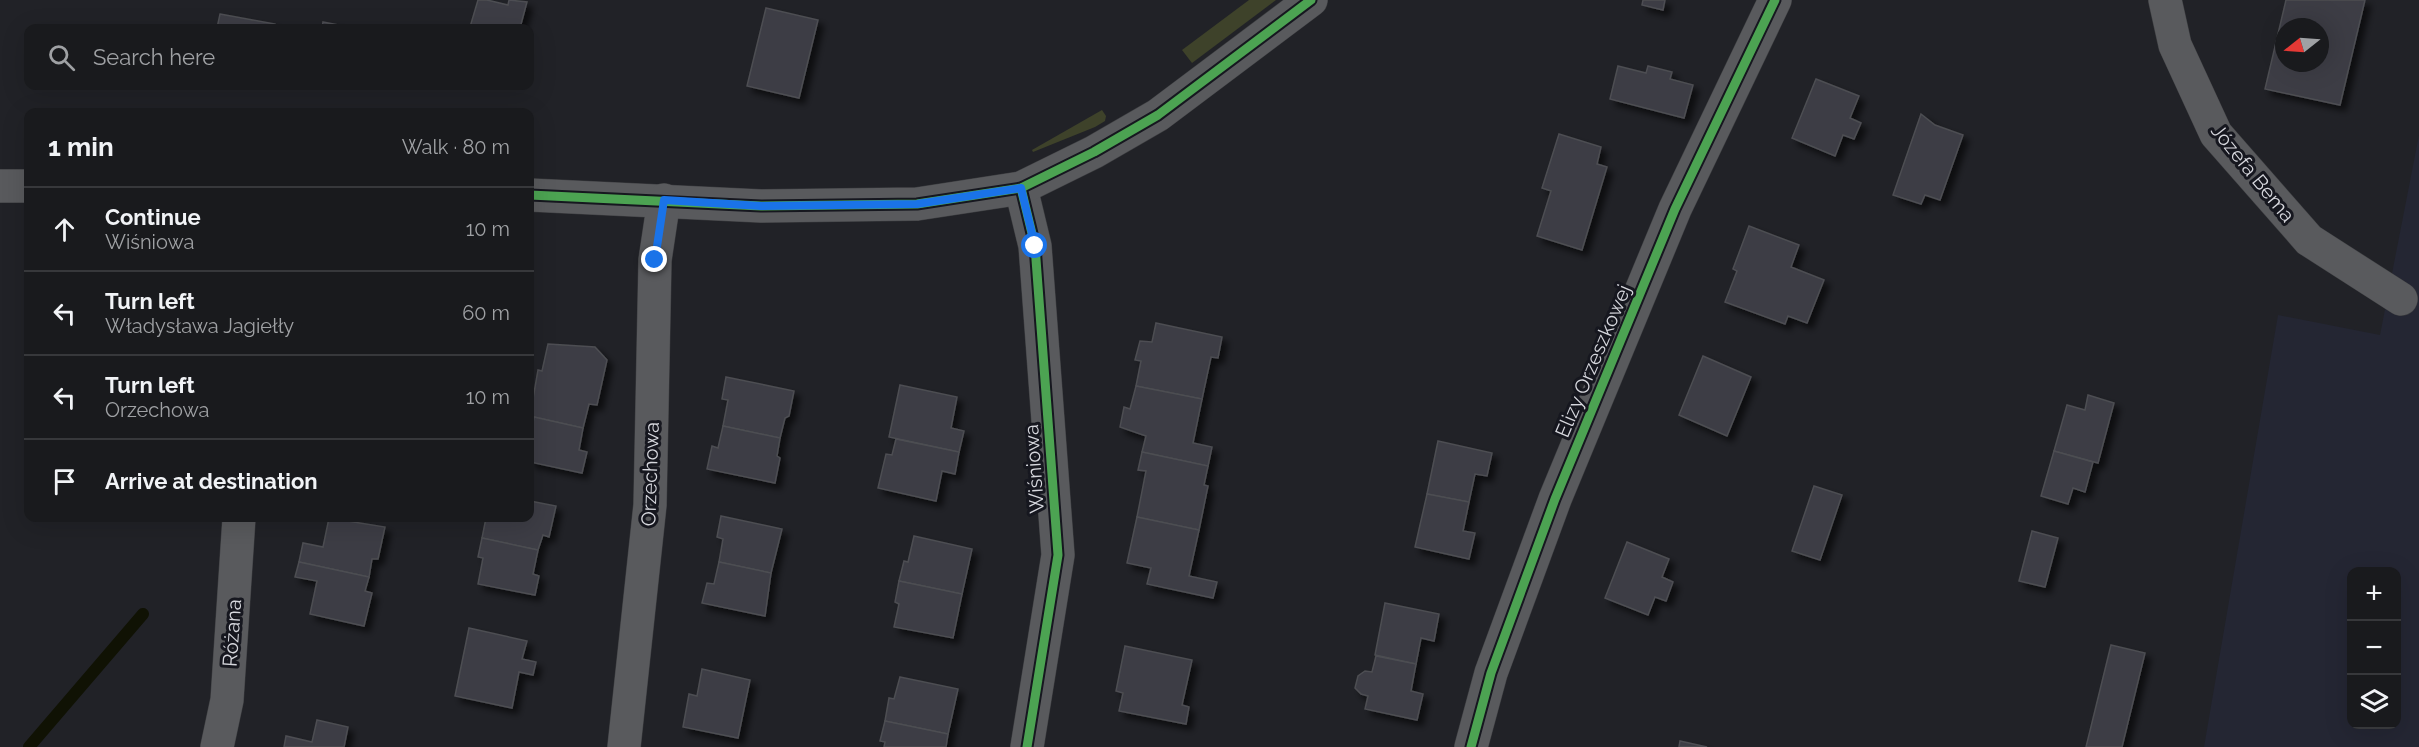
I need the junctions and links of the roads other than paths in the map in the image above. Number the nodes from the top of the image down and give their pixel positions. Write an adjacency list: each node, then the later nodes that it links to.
1 (1311, 0): 6 (street)
2 (1775, 0): 14 (street, Elizy Orzeszkowej)
3 (2165, 0): 9 (street, Józefa Bema)
4 (0, 186): 5 (street)
5 (24, 186)
6 (1021, 188): 8 (street); 13 (street, Wiśniowa)
7 (534, 195): 8 (street)
8 (664, 200): 12 (street, Orzechowa)
9 (2401, 299)
10 (239, 522): 11 (street, Różana)
11 (217, 747)
12 (624, 747)
13 (1027, 747)
14 (1471, 747)

